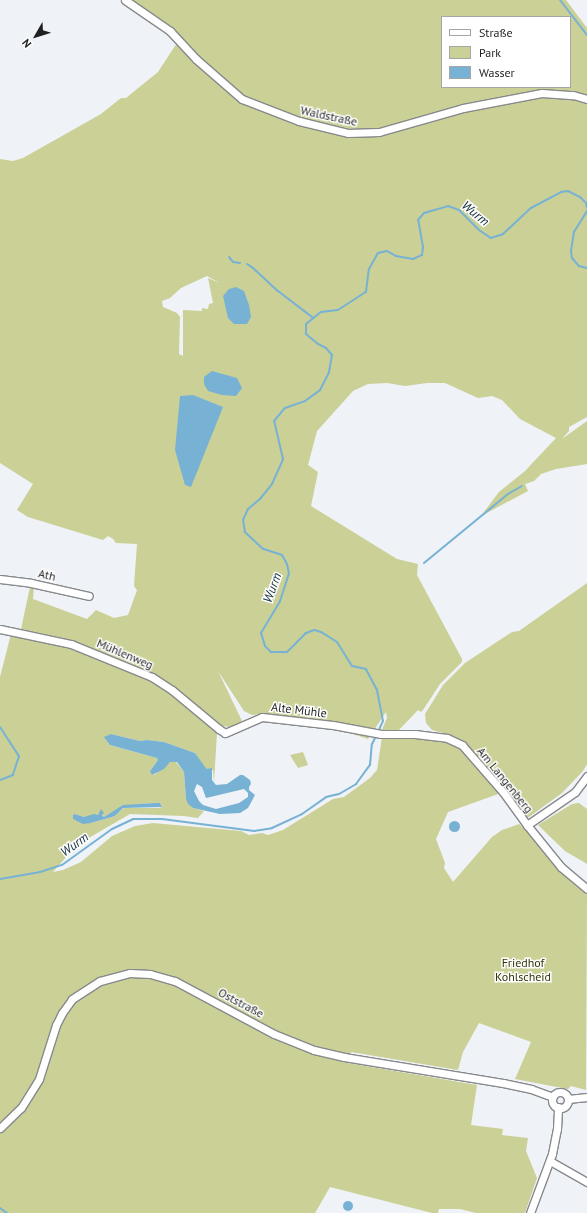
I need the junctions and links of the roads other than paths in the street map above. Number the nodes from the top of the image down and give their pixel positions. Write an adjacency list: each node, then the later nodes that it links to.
1 (125, 0): 2 (street, Waldstraße)
2 (587, 99)
3 (0, 579): 4 (street, Ath)
4 (89, 596)
5 (0, 629): 6 (street, Mühlenweg)
6 (225, 733): 7 (street, Alte Mühle)
7 (381, 734): 9 (street, Am Langenberg)
8 (587, 776): 9 (street)
9 (527, 825): 10 (street, Am Langenberg)
10 (587, 889)
11 (553, 1097): 13 (street, Oststraße); 14 (street); 15 (street, Oststraße)
12 (587, 1097): 13 (street, Oststraße)
13 (568, 1099): 14 (street)
14 (558, 1107): 16 (street)
15 (0, 1128)
16 (550, 1161): 17 (street); 18 (street)
17 (587, 1182)
18 (530, 1213)

